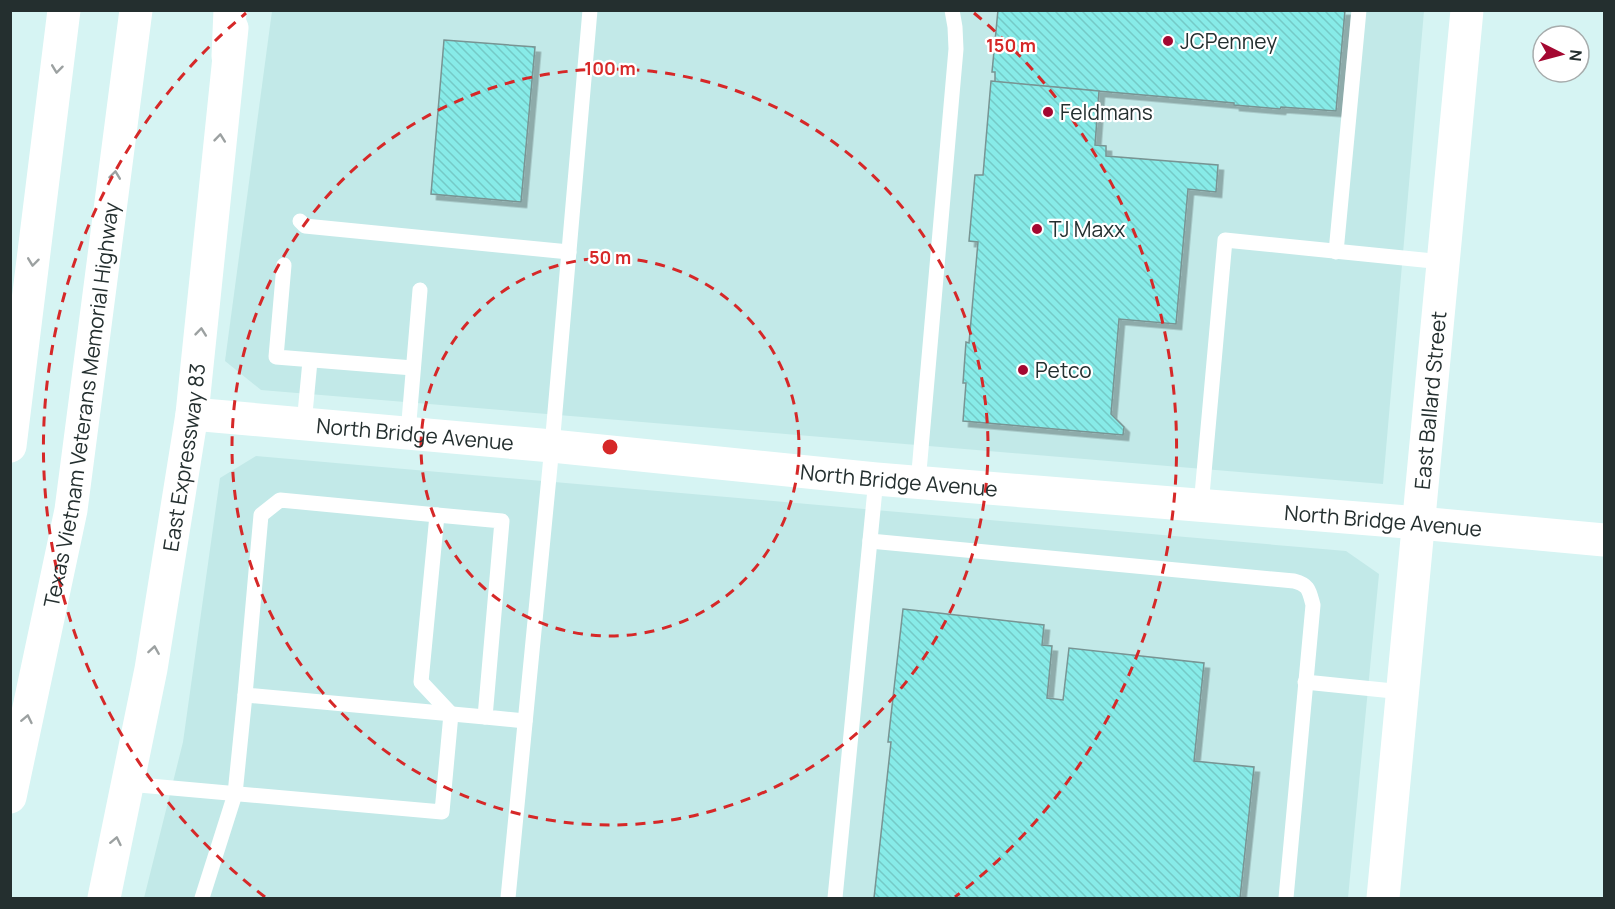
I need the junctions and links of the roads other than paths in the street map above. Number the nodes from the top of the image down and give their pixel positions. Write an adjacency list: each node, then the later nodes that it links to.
1 (64, 10): 19 (main road, one-way to 19)
2 (136, 10): 36 (main road, Texas Vietnam Veterans Memorial Highway, one-way to 2)
3 (232, 10): 16 (main road, East Expressway 83, one-way to 3)
4 (590, 10): 9 (lane)
5 (952, 10): 22 (lane)
6 (1359, 10): 10 (lane)
7 (1467, 10): 11 (main road, East Ballard Street)
8 (300, 221): 9 (lane)
9 (569, 252): 20 (lane)
10 (1336, 252): 11 (lane); 23 (lane)
11 (1443, 262): 25 (main road, East Ballard Street)
12 (284, 265): 14 (lane)
13 (420, 290): 15 (lane)
14 (310, 361): 15 (lane); 17 (lane)
15 (413, 368): 18 (lane)
16 (192, 414): 17 (main road, North Bridge Avenue); 34 (main road, East Expressway 83, one-way to 16)
17 (303, 424): 18 (main road, North Bridge Avenue)
18 (408, 433): 20 (main road, North Bridge Avenue)
19 (10, 446)
20 (552, 446): 21 (main road, North Bridge Avenue); 33 (lane)
21 (876, 479): 22 (main road, North Bridge Avenue); 27 (lane)
22 (918, 483): 23 (main road, North Bridge Avenue)
23 (1201, 506): 25 (main road, North Bridge Avenue)
24 (437, 514): 30 (lane); 31 (lane); 32 (lane)
25 (1419, 523): 26 (main road, North Bridge Avenue); 29 (main road, East Ballard Street)
26 (1605, 540)
27 (870, 541): 28 (lane); 40 (lane)
28 (1305, 682): 29 (lane); 41 (lane)
29 (1403, 692): 42 (main road, East Ballard Street)
30 (245, 695): 31 (lane); 35 (lane)
31 (451, 714): 32 (lane); 35 (lane)
32 (485, 717): 33 (lane)
33 (525, 722): 39 (lane)
34 (128, 784): 35 (lane); 37 (main road, East Expressway 83, one-way to 34)
35 (235, 794): 38 (lane)
36 (10, 797)
37 (104, 898)
38 (202, 898)
39 (508, 898)
40 (836, 898)
41 (1286, 898)
42 (1383, 898)

